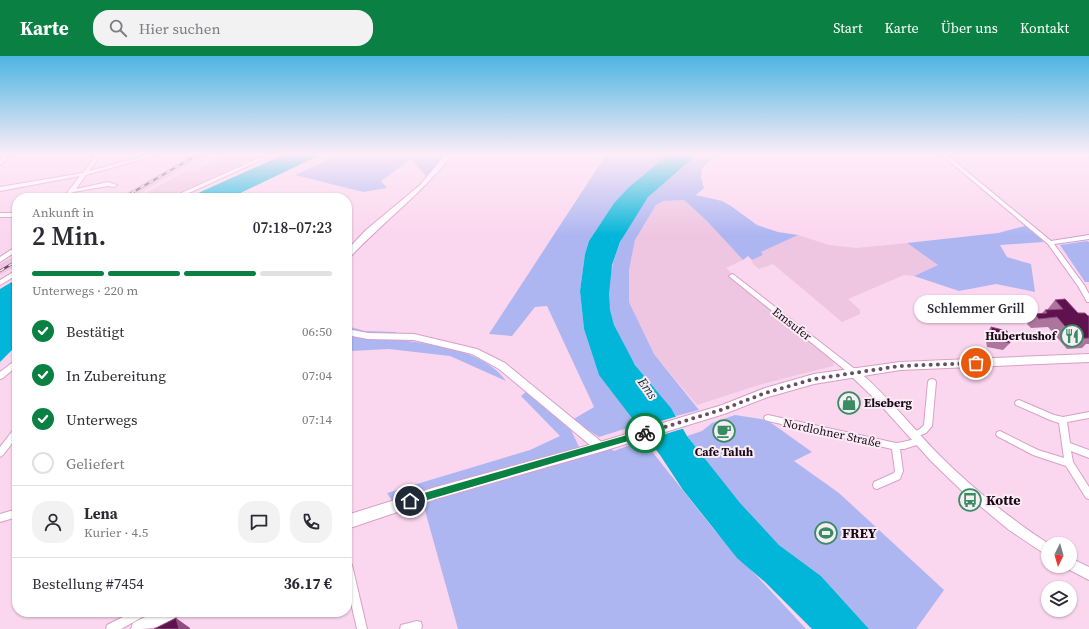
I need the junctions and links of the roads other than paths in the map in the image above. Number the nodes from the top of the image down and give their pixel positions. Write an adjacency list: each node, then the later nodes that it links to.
1 (41, 182): 7 (street)
2 (79, 182): 8 (street)
3 (210, 182): 9 (street)
4 (426, 182): 14 (street)
5 (976, 182): 13 (street)
6 (114, 185): 8 (street)
7 (0, 189)
8 (72, 191)
9 (184, 193)
10 (0, 215): 11 (street)
11 (12, 215)
12 (1089, 237): 13 (street)
13 (1050, 243): 20 (street)
14 (352, 250)
15 (12, 252): 16 (street)
16 (0, 260)
17 (12, 275): 19 (street)
18 (732, 276): 26 (street, Emsufer)
19 (0, 283)
20 (1082, 285): 21 (street); 22 (street)
21 (1089, 285)
22 (1089, 300)
23 (352, 333): 38 (street)
24 (1089, 358): 26 (main road)
25 (12, 366): 27 (street)
26 (853, 372): 35 (street); 38 (main road)
27 (0, 376)
28 (932, 382): 35 (street)
29 (1019, 403): 32 (street)
30 (1089, 415): 32 (street)
31 (768, 418): 37 (street, Nordlohner Straße)
32 (1063, 420): 36 (street)
33 (1000, 434): 41 (street)
34 (12, 437): 39 (street)
35 (917, 438): 37 (street, Nordlohner Straße); 47 (street)
36 (1066, 445): 40 (street); 41 (street)
37 (896, 446): 42 (street, Nordlohner Straße)
38 (600, 447): 46 (main road)
39 (0, 453)
40 (1089, 454)
41 (1069, 464): 43 (street)
42 (877, 485)
43 (1089, 495)
44 (12, 514): 45 (street)
45 (0, 518)
46 (352, 520)
47 (1041, 545)
48 (1077, 568): 49 (street)
49 (1089, 574)
50 (352, 586): 56 (street)
51 (144, 617): 54 (street)
52 (148, 617): 55 (main road)
53 (417, 626): 57 (street)
54 (111, 629)
55 (139, 629)
56 (362, 629)
57 (405, 629)

